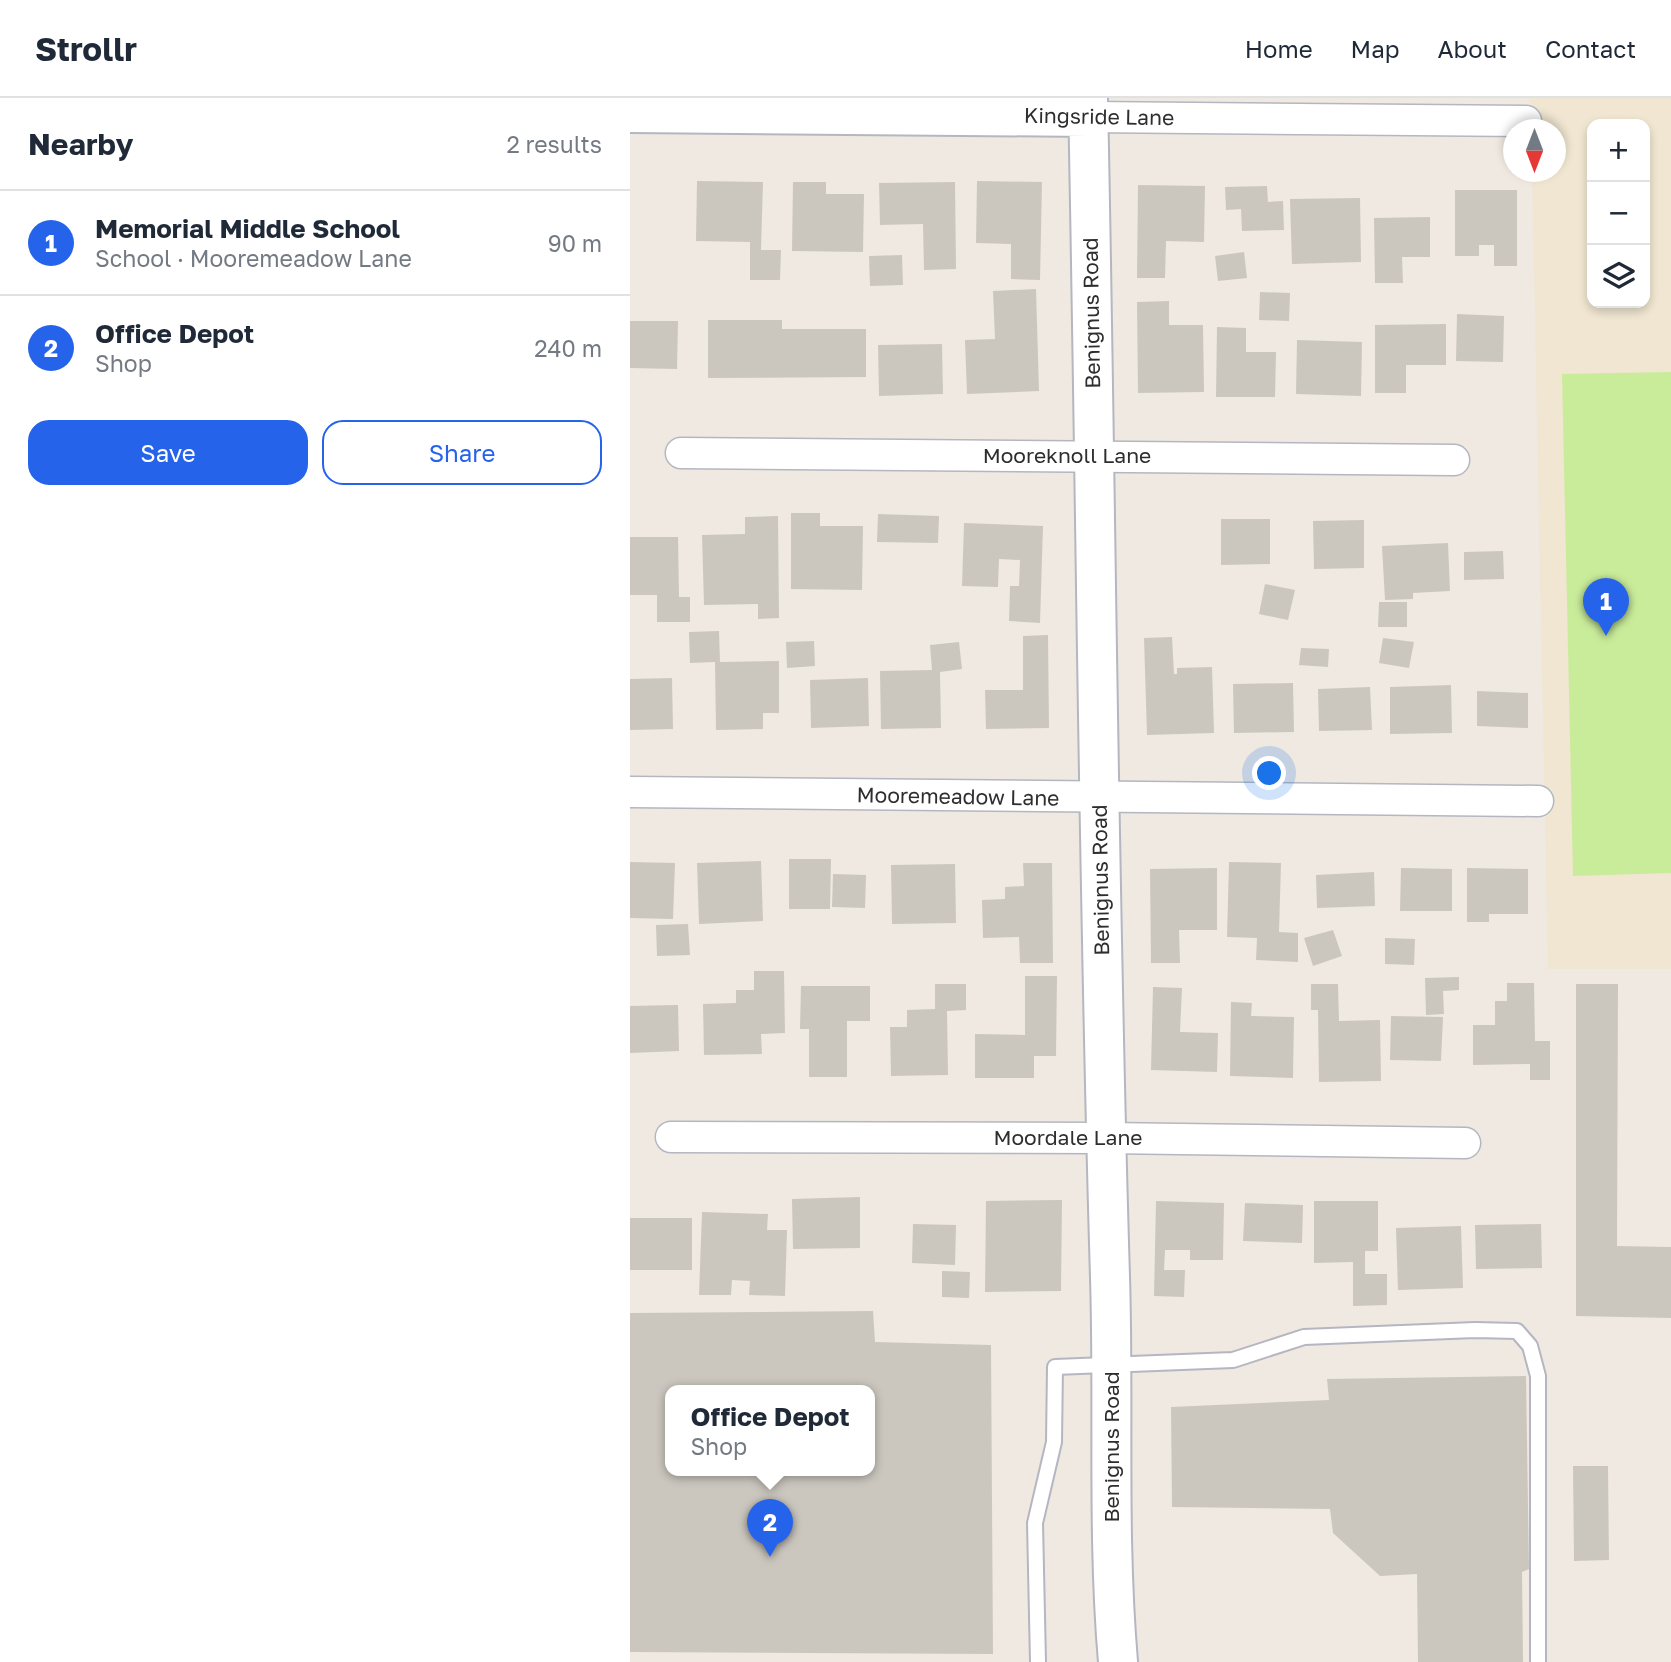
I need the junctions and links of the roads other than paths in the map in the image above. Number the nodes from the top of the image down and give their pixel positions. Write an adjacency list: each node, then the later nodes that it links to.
1 (1089, 108): 2 (street, Kingsride Lane); 3 (street, Kingsride Lane); 5 (street, Benignus Road)
2 (630, 113)
3 (1503, 120)
4 (681, 453): 5 (street, Mooreknoll Lane)
5 (1095, 456): 6 (street, Mooreknoll Lane); 8 (street, Benignus Road)
6 (1454, 460)
7 (630, 792): 8 (street, Mooremeadow Lane)
8 (1099, 799): 9 (street, Mooremeadow Lane); 11 (street, Benignus Road)
9 (1538, 801)
10 (671, 1137): 11 (street, Moordale Lane)
11 (1106, 1138): 12 (street, Moordale Lane); 13 (street, Benignus Road)
12 (1465, 1143)
13 (1112, 1365): 14 (lane); 15 (street, Benignus Road); 16 (lane)
14 (1038, 1662)
15 (1118, 1662)
16 (1538, 1662)

